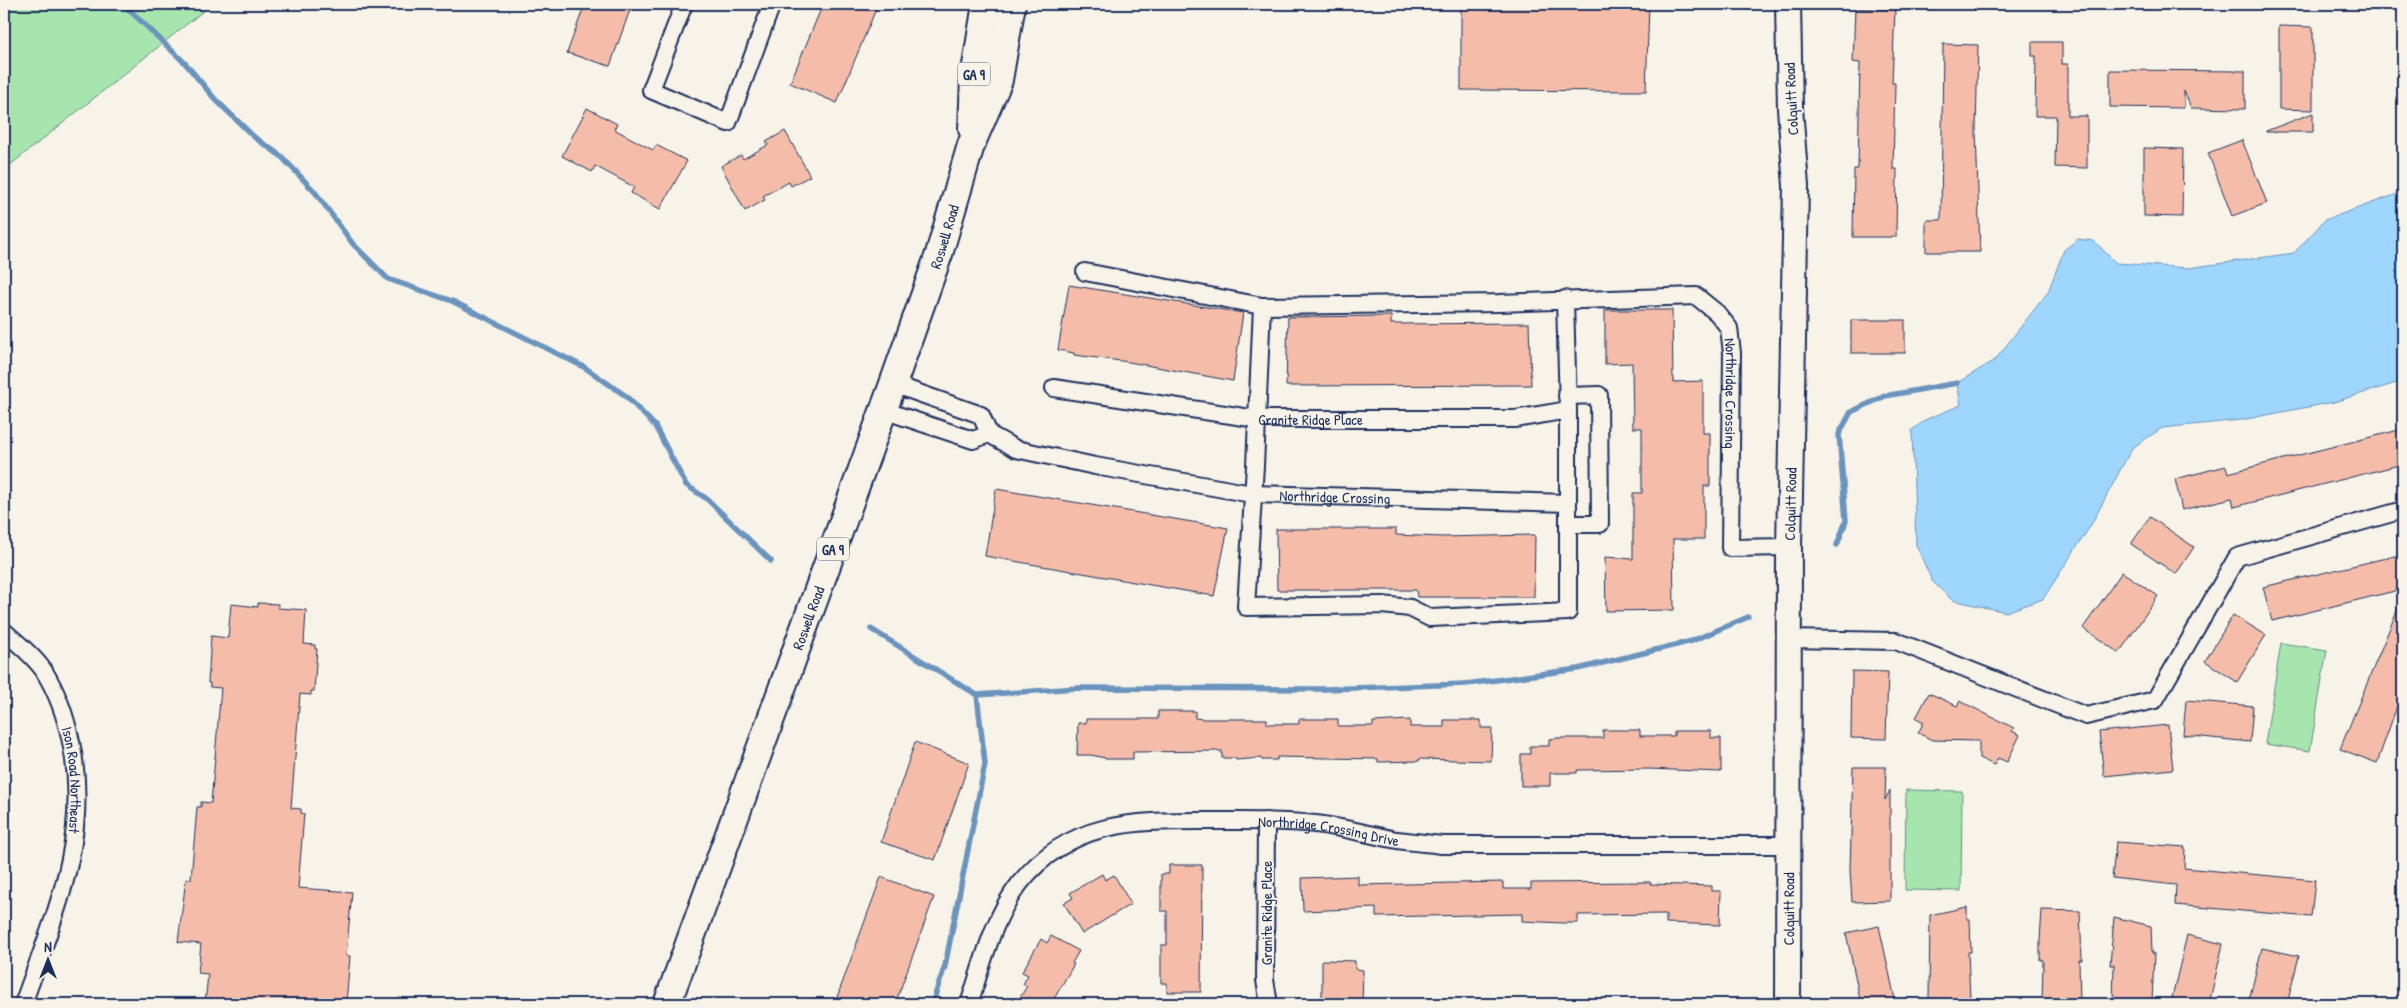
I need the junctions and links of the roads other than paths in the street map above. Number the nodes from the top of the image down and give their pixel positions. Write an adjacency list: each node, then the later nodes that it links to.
1 (684, 4): 2 (street)
2 (772, 4)
3 (986, 4): 6 (main road, Roswell Road / GA 9)
4 (1012, 4): 6 (main road, Roswell Road / GA 9)
5 (1788, 4): 20 (street, Colquitt Road)
6 (971, 145): 10 (main road, Roswell Road / GA 9)
7 (1084, 272): 9 (street, Northridge Crossing)
8 (1565, 299): 9 (street, Northridge Crossing); 12 (street); 20 (street, Northridge Crossing)
9 (1262, 306): 14 (street)
10 (893, 384): 13 (main road, Roswell Road / GA 9); 15 (street)
11 (1054, 388): 14 (street, Granite Ridge Place)
12 (1567, 403): 14 (street, Granite Ridge Place); 17 (street); 19 (street)
13 (883, 410): 15 (street); 26 (main road, Roswell Road / GA 9)
14 (1257, 419): 16 (street)
15 (989, 434): 16 (street, Northridge Crossing)
16 (1252, 494): 17 (street, Northridge Crossing); 19 (street)
17 (1568, 503): 19 (street)
18 (2403, 510): 22 (street)
19 (1568, 524)
20 (1789, 547): 22 (street, Colquitt Road)
21 (4, 631): 25 (street, Ison Road Northeast)
22 (1788, 638): 24 (street, Colquitt Road)
23 (1266, 821): 24 (street, Northridge Crossing Drive); 27 (street, Northridge Crossing Drive); 28 (street, Granite Ridge Place)
24 (1788, 846): 29 (street, Colquitt Road)
25 (24, 1004)
26 (667, 1004)
27 (969, 1004)
28 (1269, 1004)
29 (1788, 1004)

